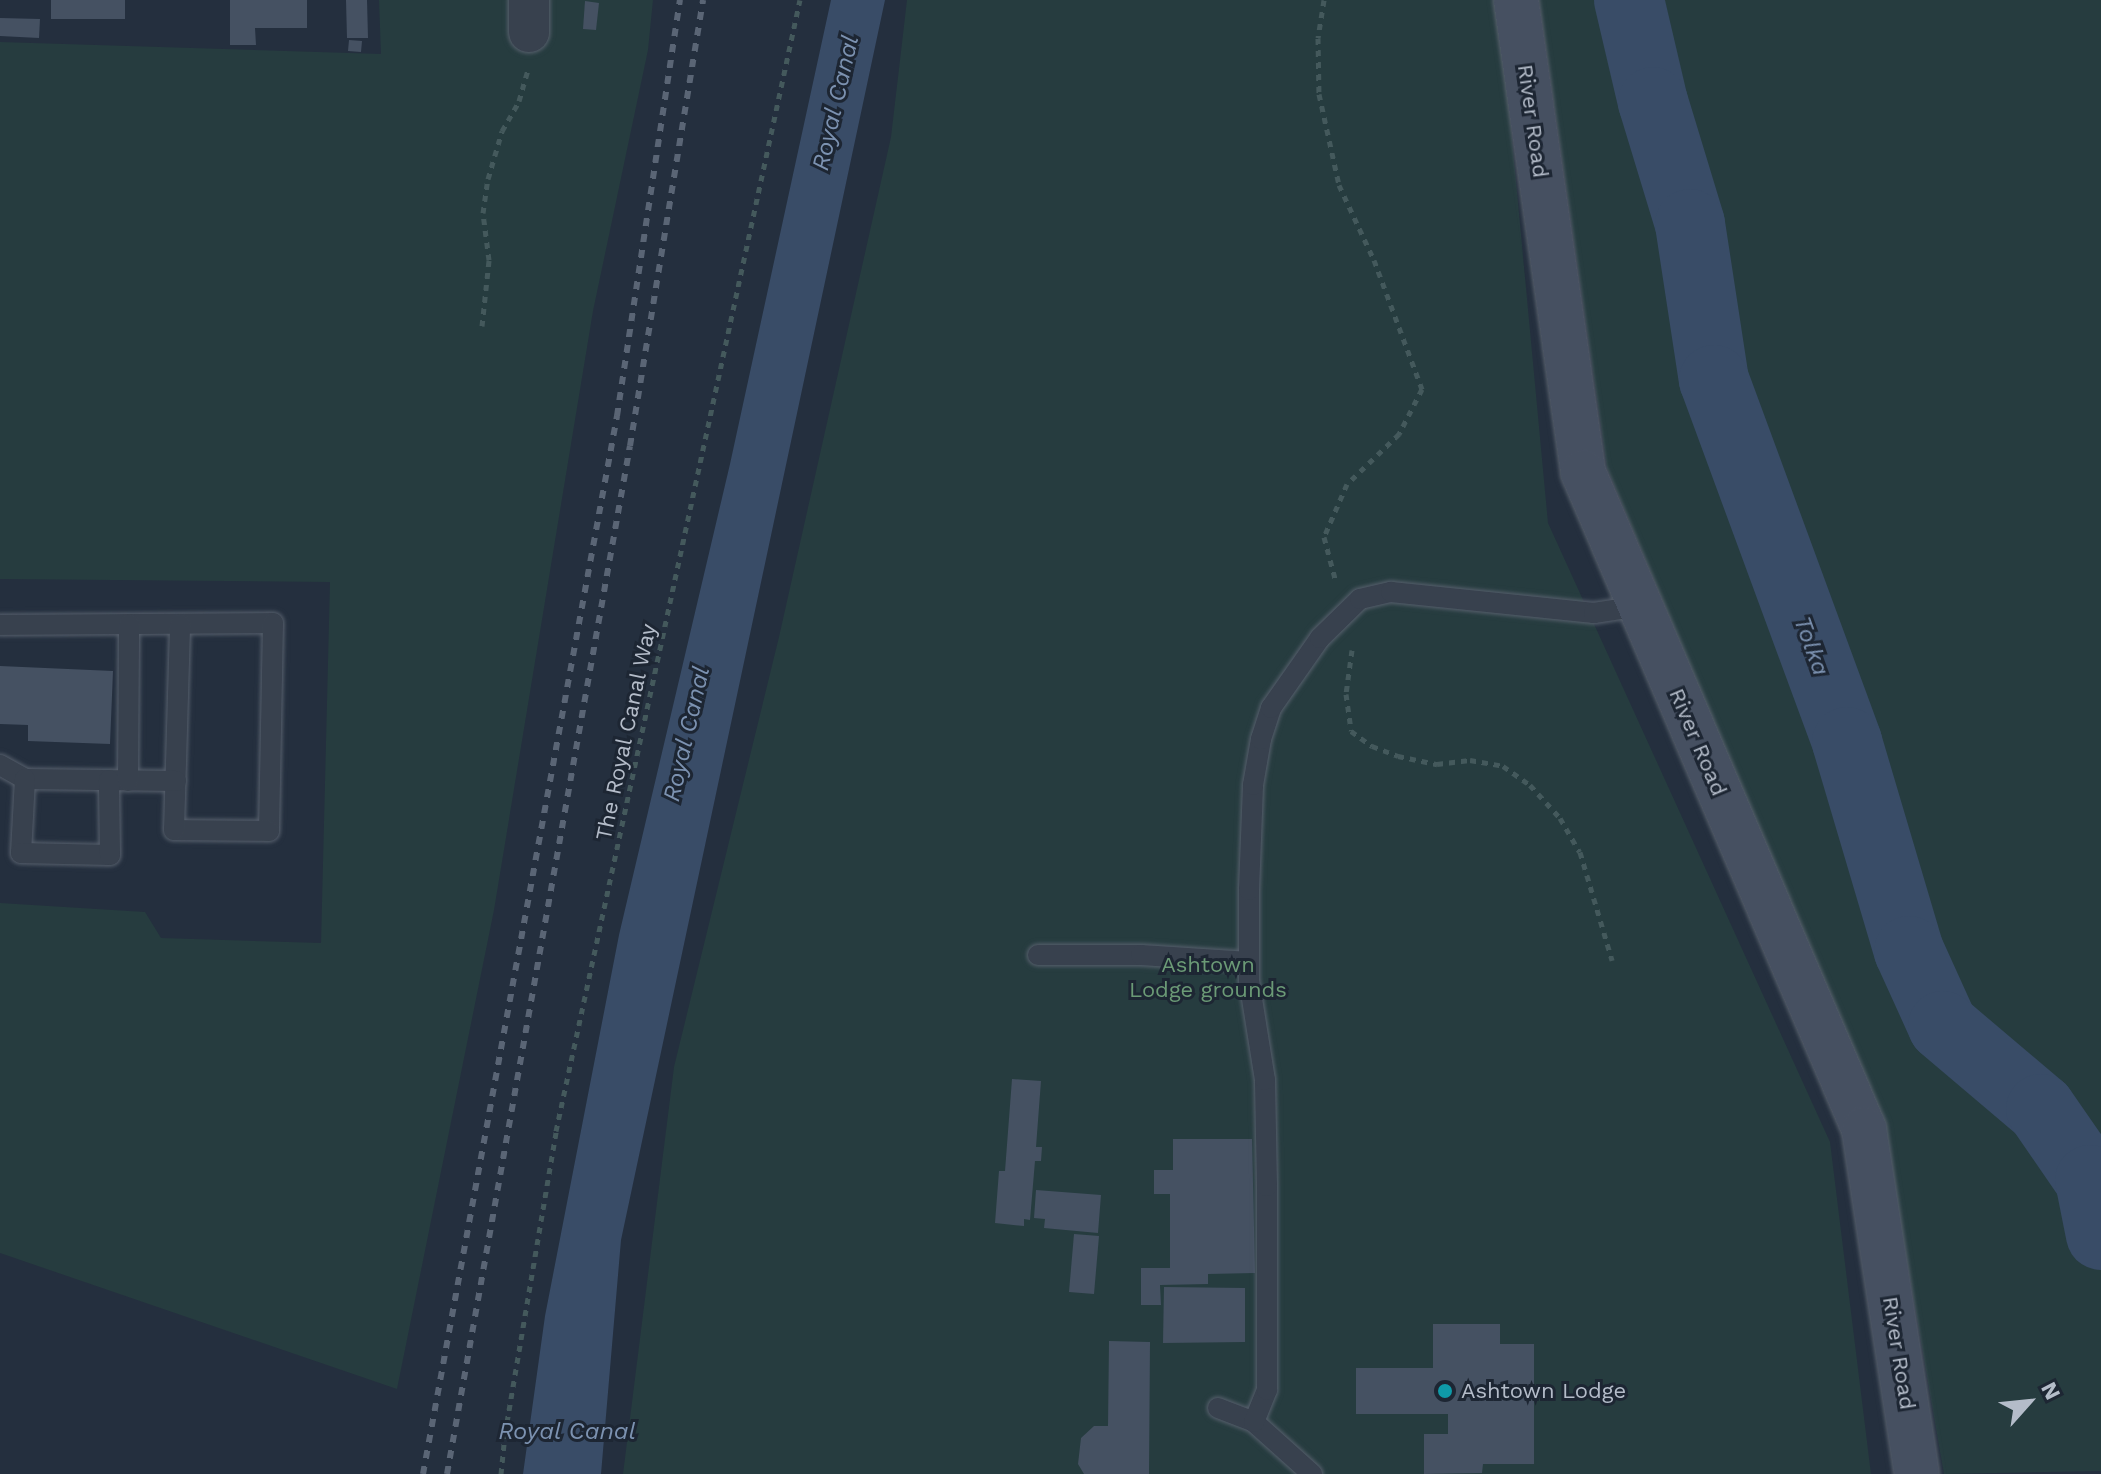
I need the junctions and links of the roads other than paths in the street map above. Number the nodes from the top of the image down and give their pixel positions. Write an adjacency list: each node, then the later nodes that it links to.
1 (1516, 0): 2 (main road, River Road)
2 (1640, 606): 11 (lane); 15 (main road, River Road)
3 (129, 624): 4 (lane); 5 (lane); 8 (lane)
4 (180, 624): 9 (lane); 9 (lane)
5 (0, 625)
6 (0, 765): 7 (lane)
7 (25, 779): 8 (lane); 8 (lane)
8 (119, 780): 9 (lane)
9 (176, 781)
10 (1038, 955): 11 (lane)
11 (1249, 962): 13 (lane)
12 (1218, 1408): 13 (lane)
13 (1254, 1422): 14 (lane)
14 (1312, 1474)
15 (1917, 1474)

